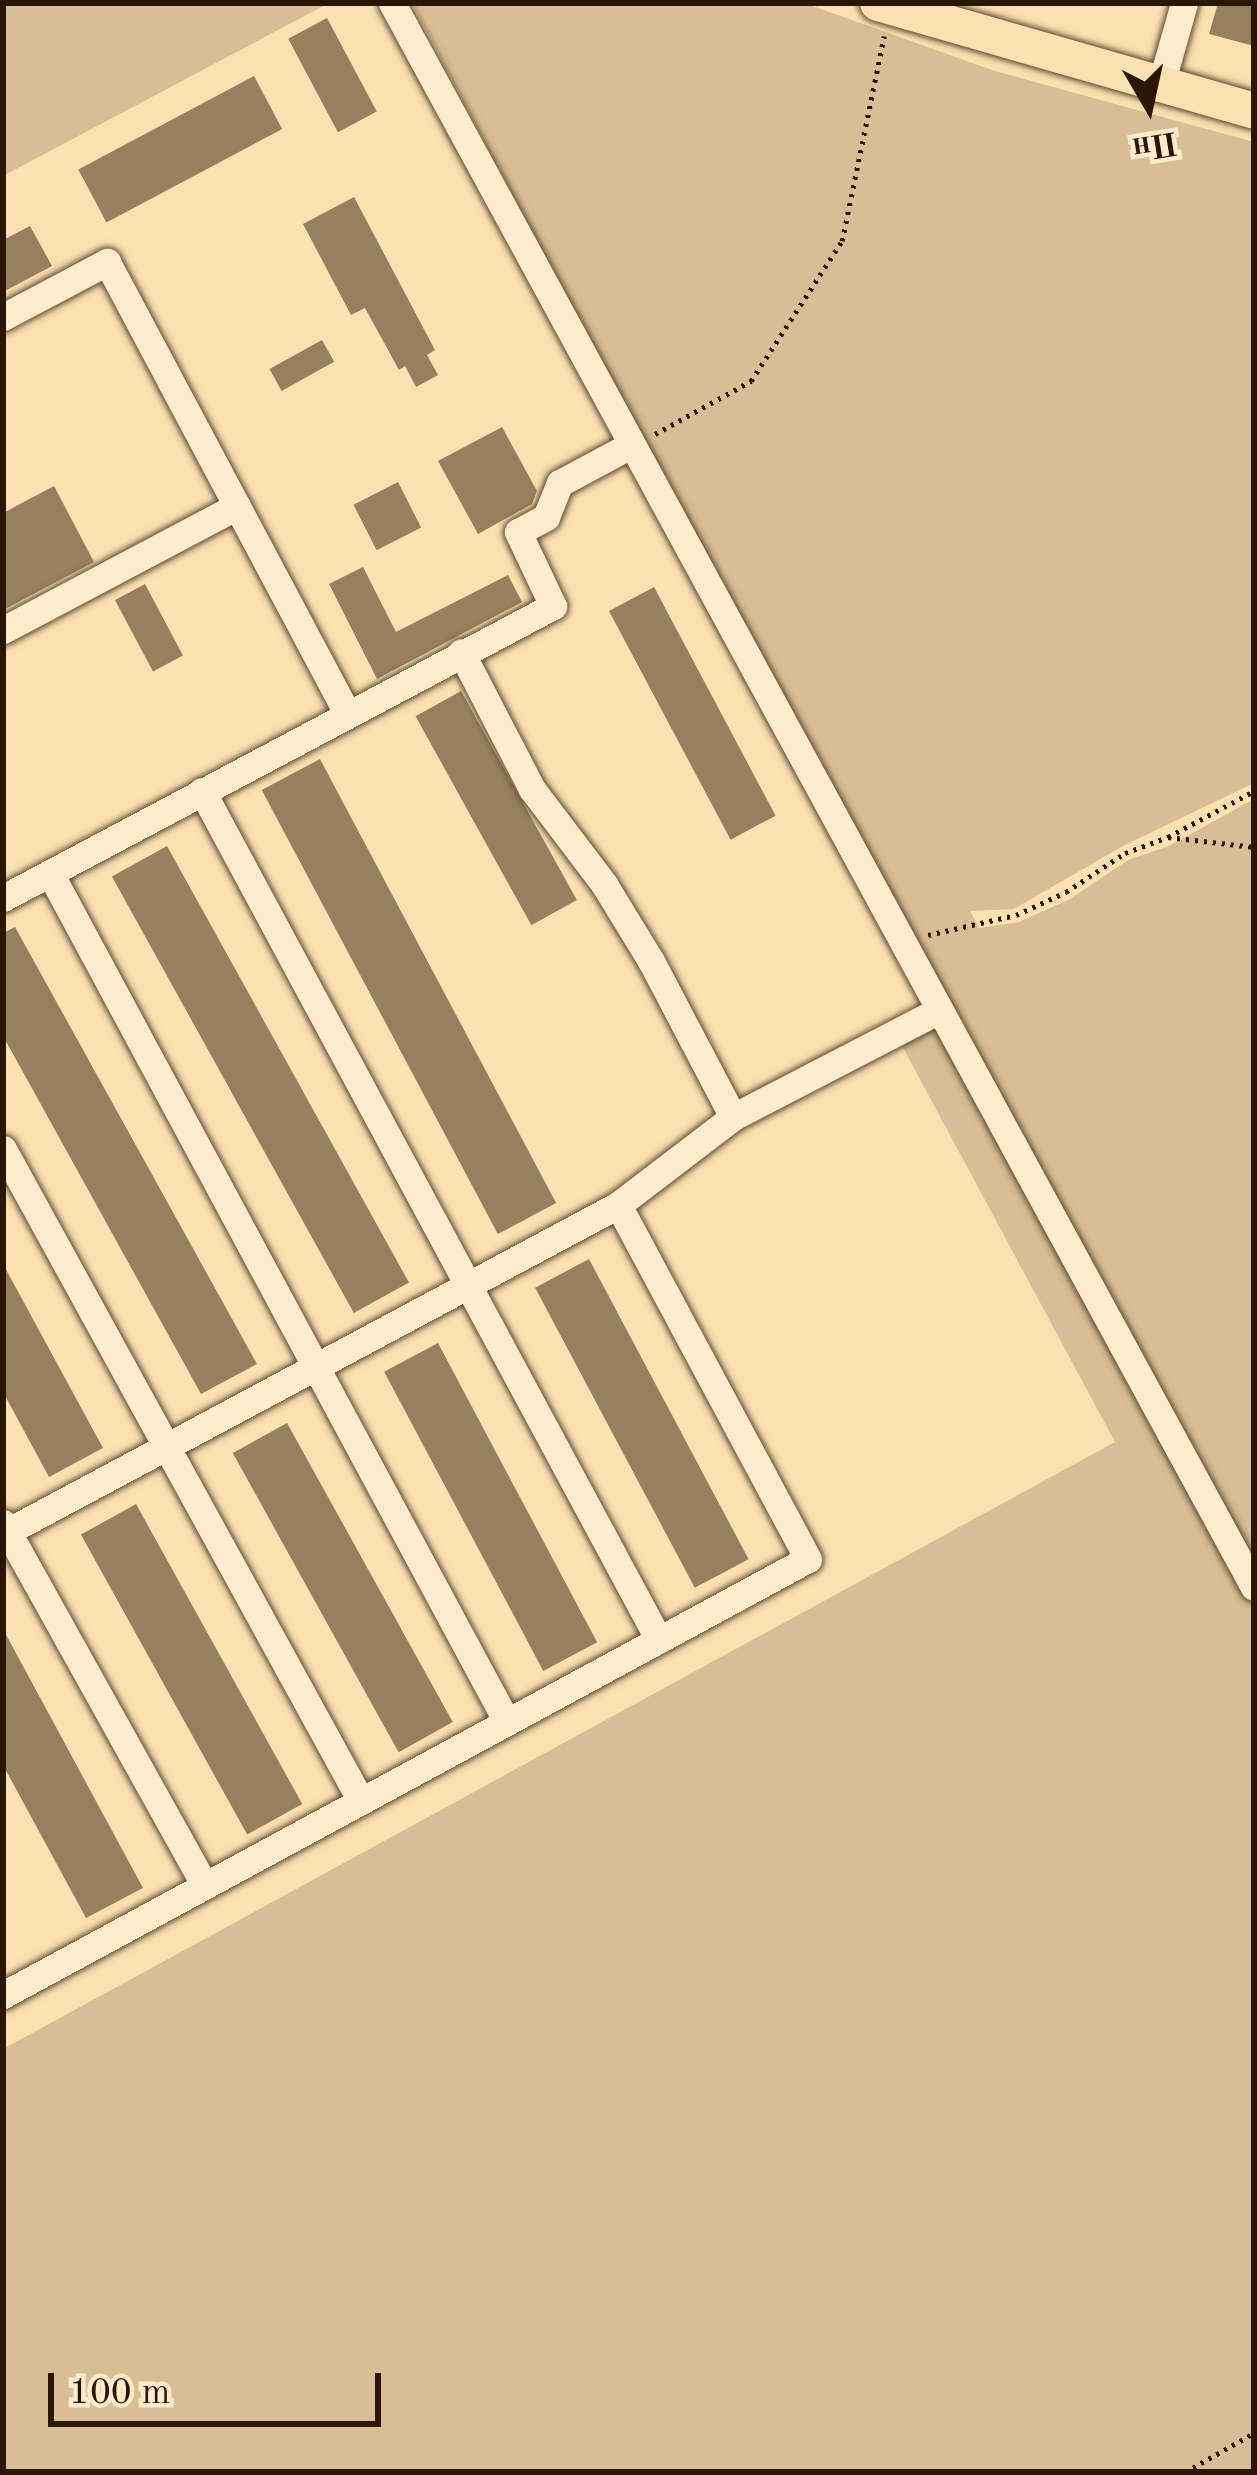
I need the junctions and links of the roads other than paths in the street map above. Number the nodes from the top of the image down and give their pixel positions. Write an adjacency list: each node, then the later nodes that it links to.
1 (392, 3): 7 (street)
2 (1184, 3): 4 (street)
3 (883, 5): 4 (main road)
4 (1161, 84): 5 (main road)
5 (1254, 110)
6 (3, 317): 8 (street)
7 (632, 446): 10 (street); 15 (street)
8 (237, 506): 9 (street); 11 (street)
9 (3, 630)
10 (461, 652): 11 (street); 16 (street)
11 (347, 713): 12 (street)
12 (202, 791): 13 (street); 19 (street)
13 (50, 873): 14 (street); 20 (street)
14 (3, 898)
15 (939, 1010): 16 (street); 23 (street)
16 (733, 1117): 18 (street)
17 (3, 1149): 21 (street)
18 (617, 1205): 19 (street); 24 (street)
19 (468, 1287): 20 (street); 24 (street)
20 (318, 1368): 21 (street); 25 (street)
21 (168, 1447): 22 (street); 26 (street)
22 (4, 1530): 27 (street)
23 (1254, 1587)
24 (659, 1640): 25 (street)
25 (507, 1722): 26 (street)
26 (361, 1801): 27 (street)
27 (205, 1886): 28 (street)
28 (3, 1995)

